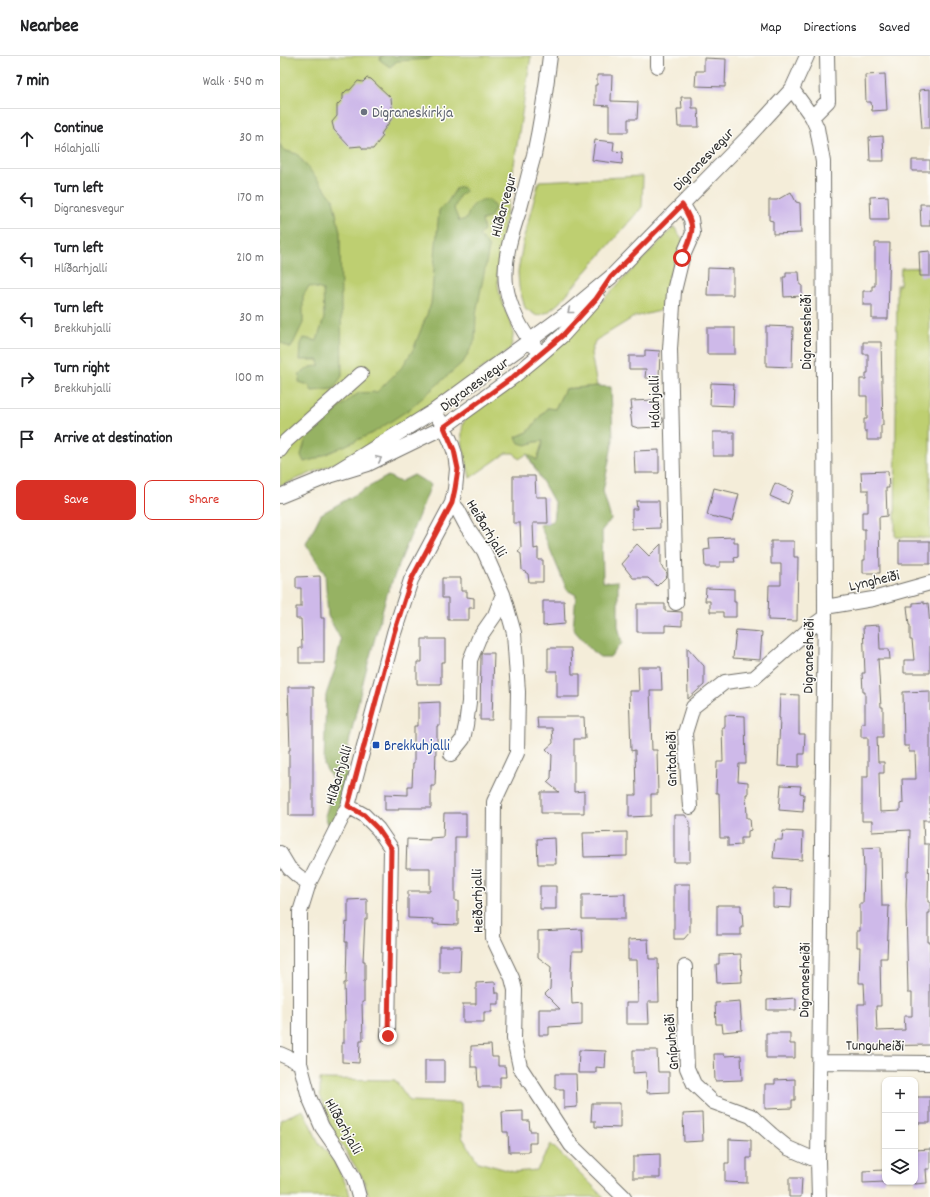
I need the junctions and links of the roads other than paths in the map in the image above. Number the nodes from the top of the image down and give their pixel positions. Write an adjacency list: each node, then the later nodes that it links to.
1 (550, 56): 8 (street, Hlíðarvegur)
2 (807, 56): 4 (street, Digranesvegur)
3 (827, 56): 5 (street)
4 (792, 89): 5 (street, Digranesheiði); 6 (street, Digranesvegur)
5 (812, 117): 20 (street, Digranesheiði)
6 (682, 205): 7 (street, Digranesvegur); 19 (street, Hólahjalli)
7 (611, 277): 8 (street, Digranesvegur, one-way to 8); 9 (street, Digranesvegur)
8 (529, 340): 9 (street, Hlíðarvegur); 11 (street, Digranesvegur)
9 (541, 354): 12 (street, Digranesvegur)
10 (361, 374): 13 (street)
11 (434, 411): 12 (street, Hlíðarhjalli); 14 (street, Digranesvegur)
12 (444, 427): 14 (street, Digranesvegur, one-way to 12); 16 (street, Hlíðarhjalli)
13 (280, 450)
14 (329, 476): 15 (street, Digranesvegur)
15 (280, 496)
16 (452, 503): 18 (street, Heiðarhjalli); 22 (street, Hlíðarhjalli)
17 (930, 583): 20 (street, Lyngheiði)
18 (503, 594): 21 (street); 34 (street, Heiðarhjalli)
19 (676, 603)
20 (825, 612): 23 (street, Gnitaheiði); 29 (street, Digranesheiði)
21 (451, 754)
22 (348, 806): 25 (street, Hlíðarhjalli); 27 (street)
23 (690, 807)
24 (280, 853): 25 (street)
25 (309, 883): 31 (street, Hlíðarhjalli)
26 (685, 967): 32 (street, Gnípuheiði)
27 (388, 1036)
28 (280, 1054): 31 (street)
29 (820, 1062): 30 (street, Tunguheiði); 32 (street, Digranesheiði)
30 (930, 1063)
31 (300, 1064): 33 (street, Hlíðarhjalli)
32 (818, 1161): 35 (street, Digranesheiði)
33 (359, 1197)
34 (624, 1197)
35 (819, 1197)

